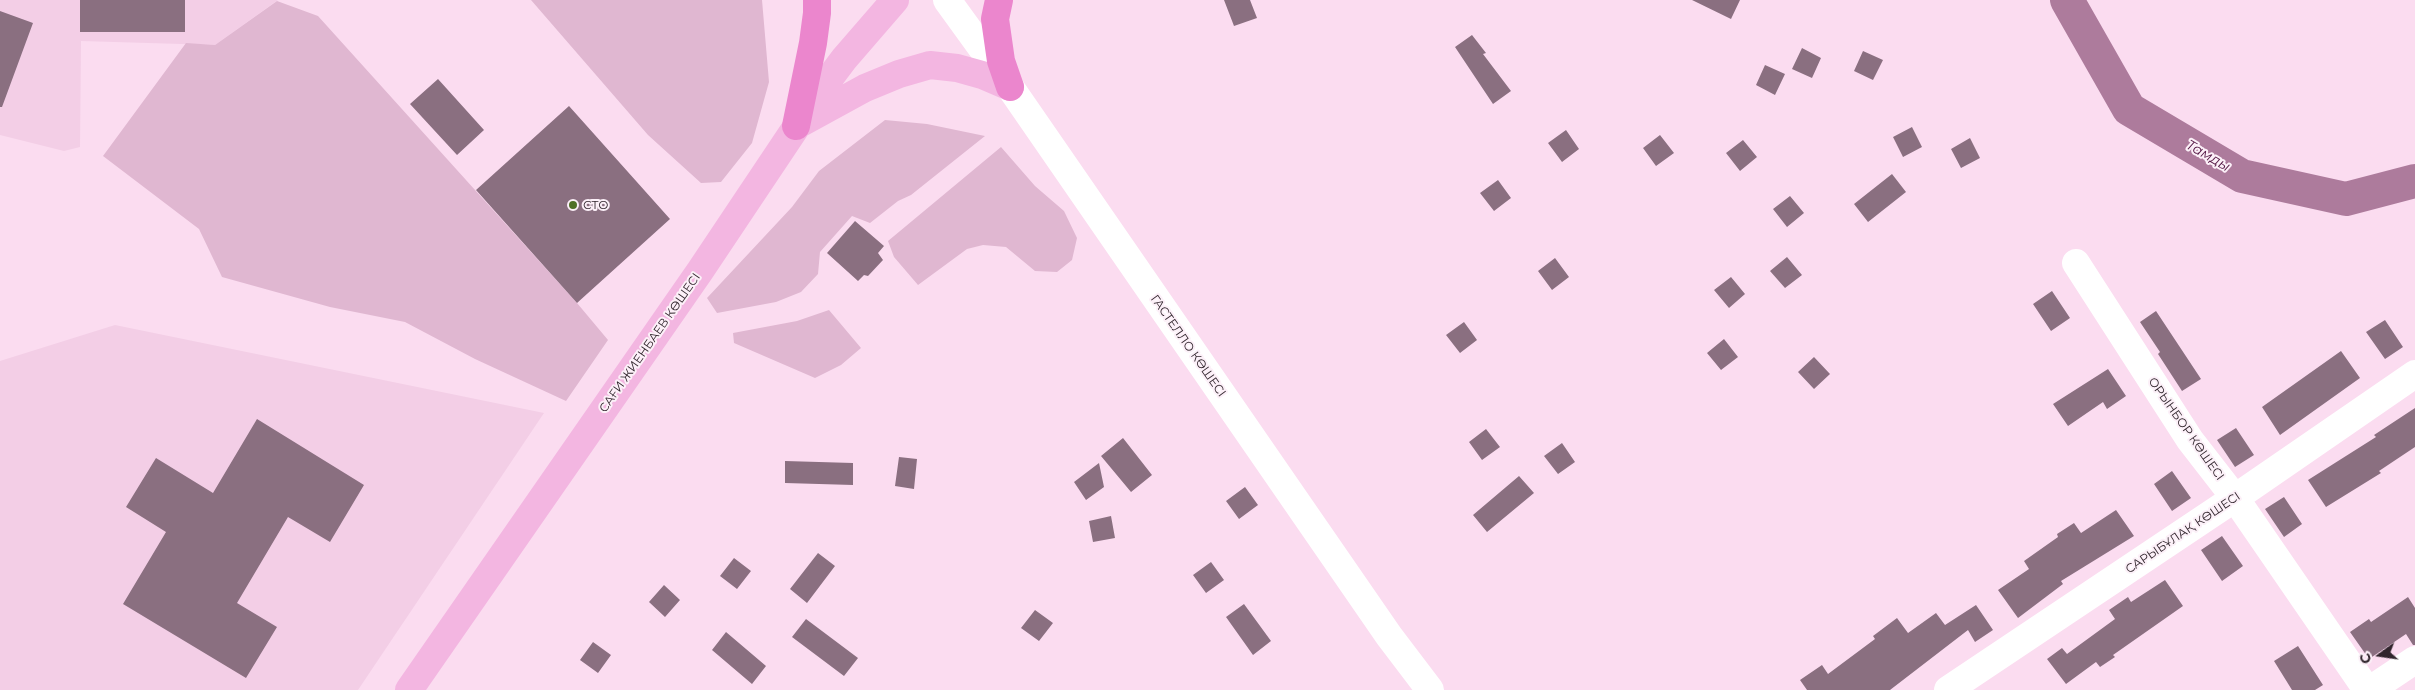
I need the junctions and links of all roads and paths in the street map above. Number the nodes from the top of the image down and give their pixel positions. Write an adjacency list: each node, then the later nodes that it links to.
1 (817, 0): 6 (highway)
2 (896, 0): 6 (main road, САҒИ ЖИЕНБАЕВ КӨШЕСІ)
3 (947, 0): 5 (street, ГАСТЕЛЛО КӨШЕСІ)
4 (999, 0): 5 (highway)
5 (1010, 87): 6 (main road); 12 (street, ГАСТЕЛЛО КӨШЕСІ)
6 (796, 126): 11 (main road, САҒИ ЖИЕНБАЕВ КӨШЕСІ)
7 (2076, 263): 9 (street, ОРЫНБОР КӨШЕСІ)
8 (2415, 374): 9 (street, САРЫБҰЛАҚ КӨШЕСІ)
9 (2235, 498): 13 (street, САРЫБҰЛАҚ КӨШЕСІ); 14 (street, ОРЫНБОР КӨШЕСІ)
10 (2415, 660): 14 (street)
11 (409, 690)
12 (1430, 690)
13 (1948, 690)
14 (2368, 690)

